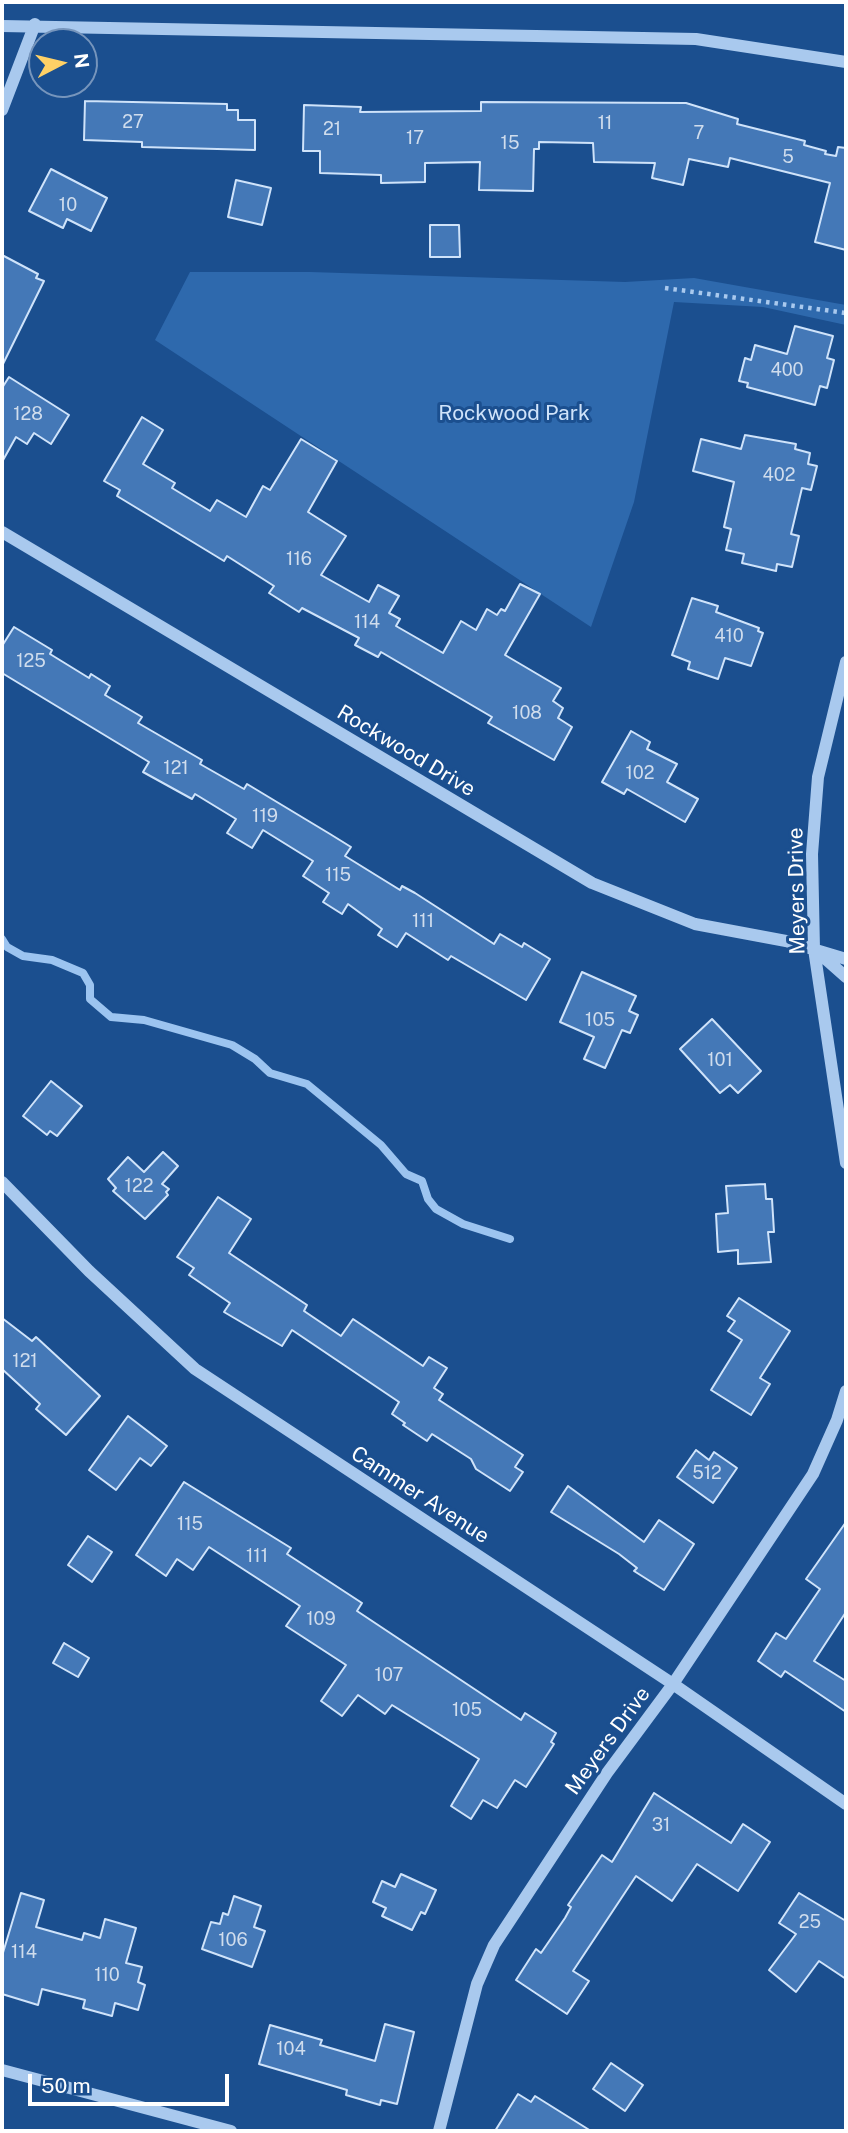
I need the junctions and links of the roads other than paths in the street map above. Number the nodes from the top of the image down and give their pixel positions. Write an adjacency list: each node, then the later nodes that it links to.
1 (34, 24): 2 (street); 3 (street); 4 (street)
2 (2, 26)
3 (846, 62)
4 (2, 110)
5 (2, 532): 7 (street, Rockwood Drive)
6 (846, 662): 7 (street, Meyers Drive)
7 (814, 949): 8 (street, Rockwood Drive); 9 (street, Rockwood Drive); 10 (street, Meyers Drive)
8 (846, 959)
9 (846, 977)
10 (846, 1163)
11 (2, 1182): 13 (street, Cammer Avenue)
12 (846, 1391): 13 (street, Meyers Drive)
13 (673, 1684): 14 (street, Cammer Avenue); 17 (street, Meyers Drive)
14 (846, 1804)
15 (2, 2070): 16 (street)
16 (231, 2131)
17 (439, 2131)

